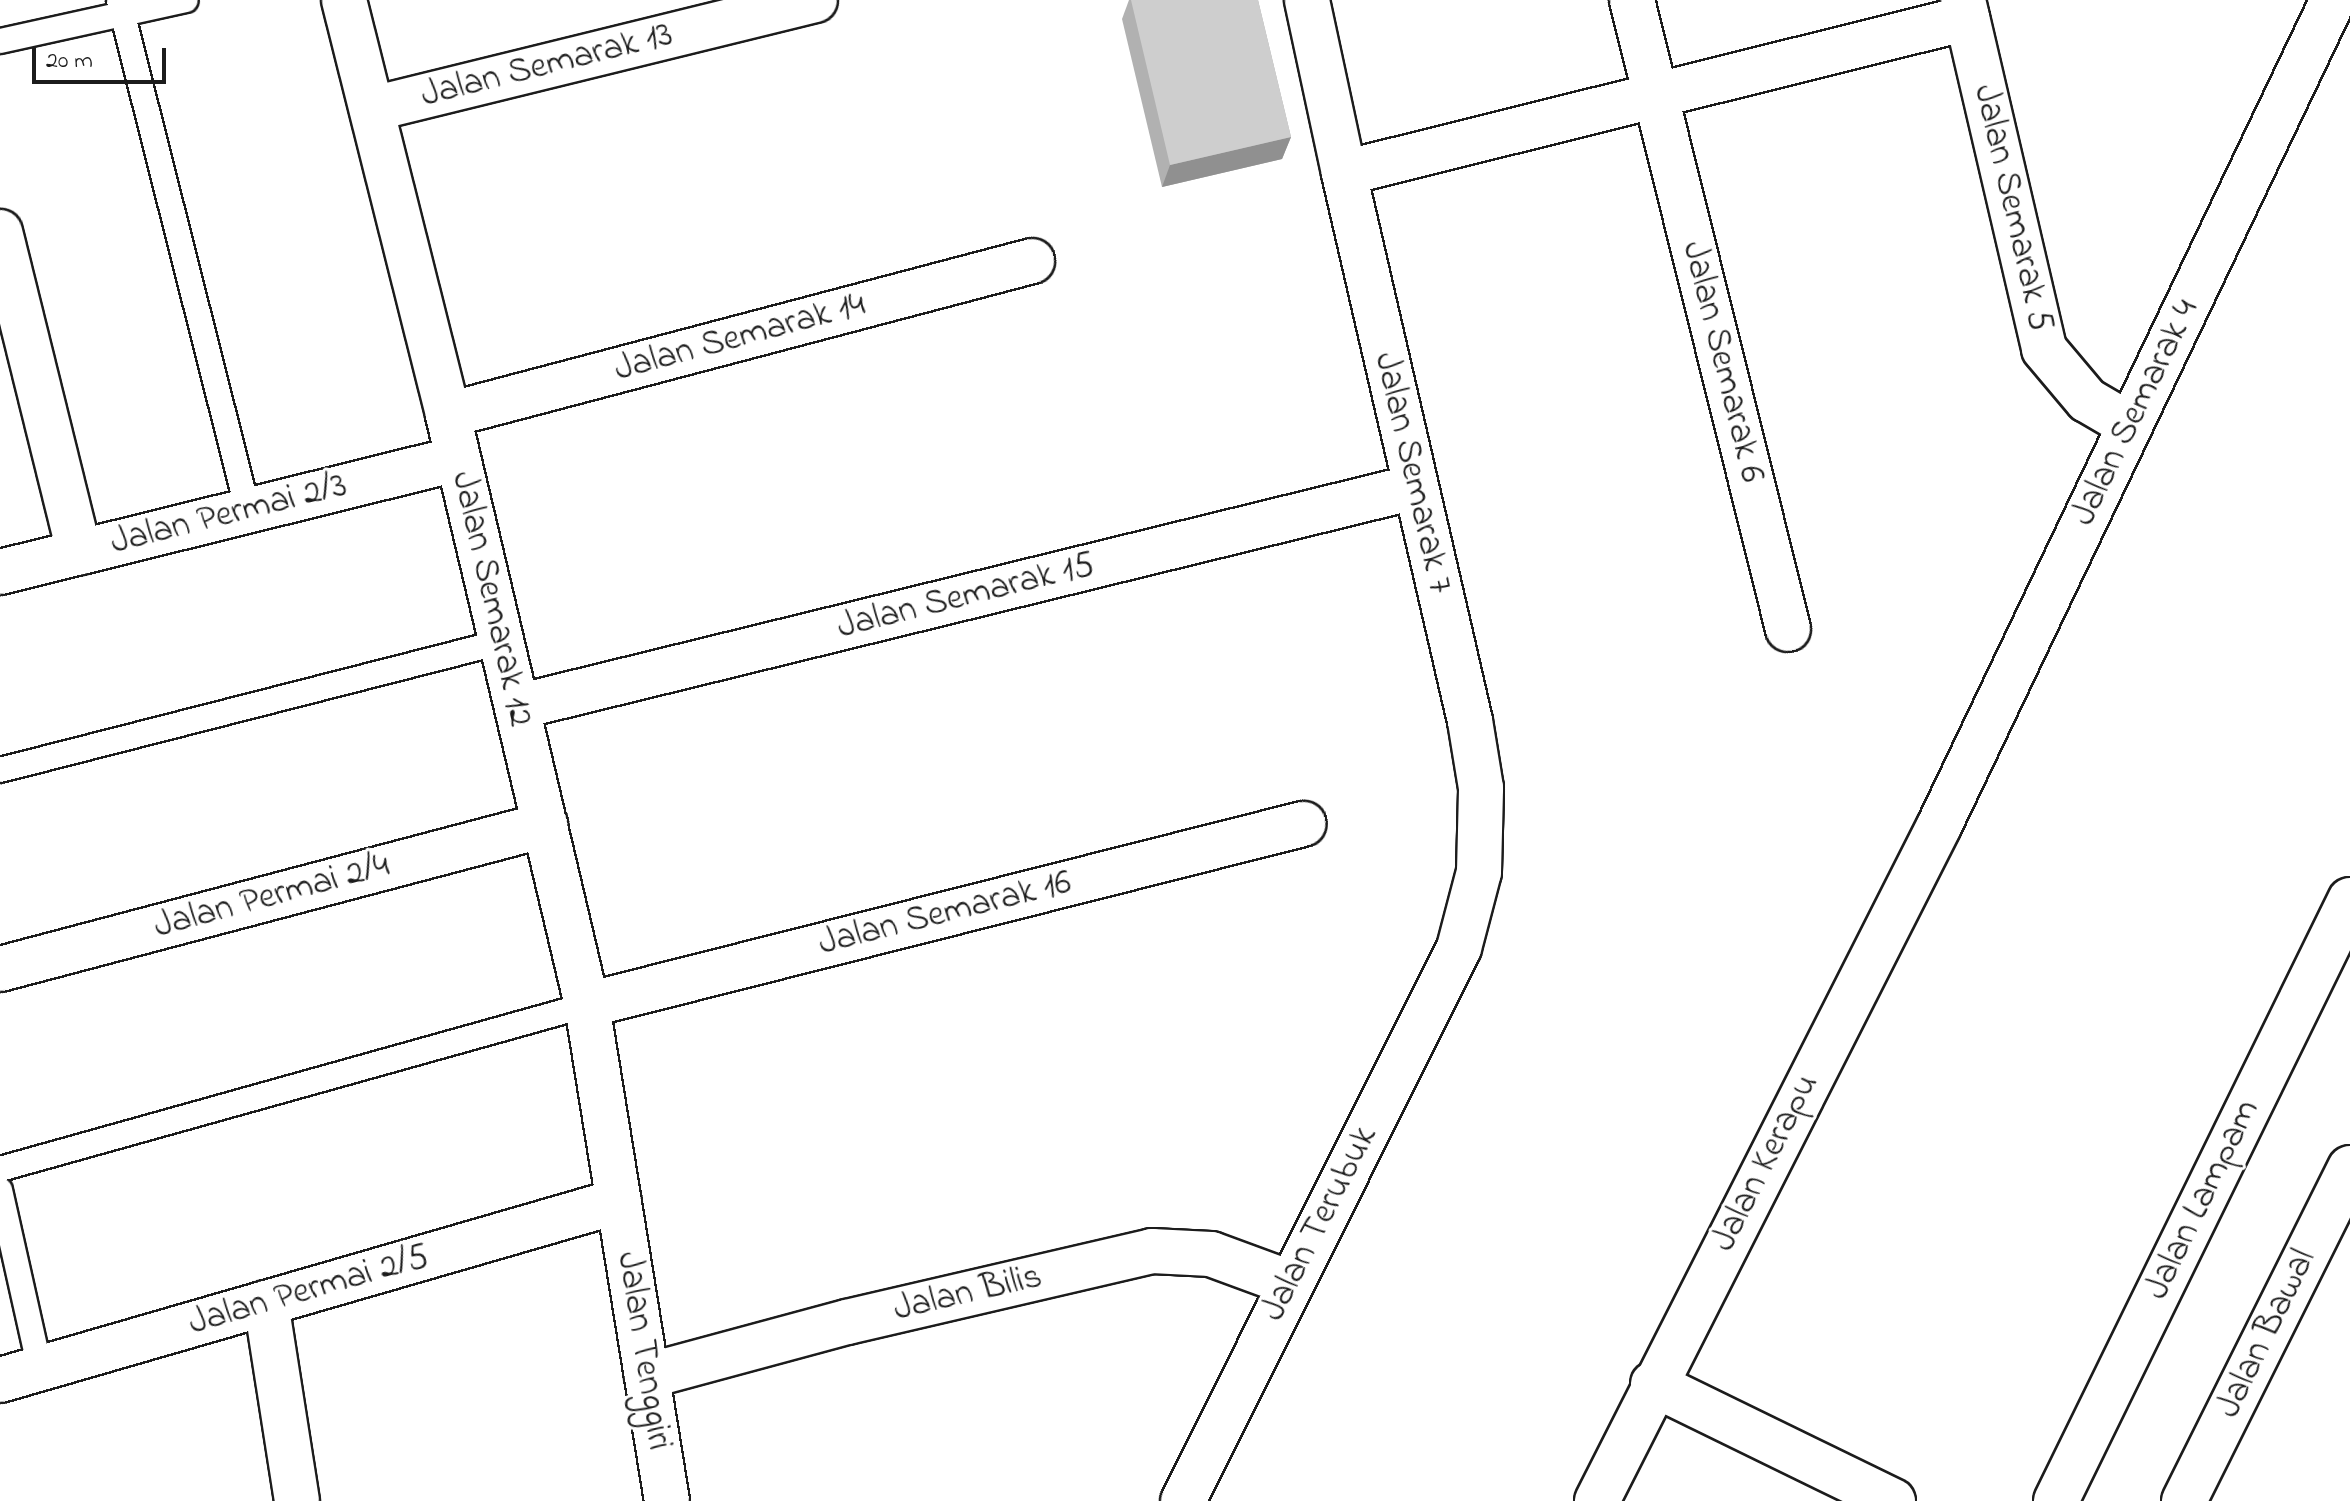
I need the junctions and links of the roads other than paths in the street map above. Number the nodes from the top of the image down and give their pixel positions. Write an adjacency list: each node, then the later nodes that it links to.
1 (186, 0): 7 (lane)
2 (344, 0): 12 (street, Jalan Semarak 12)
3 (815, 0): 9 (street, Jalan Semarak 13)
4 (1307, 0): 13 (street, Jalan Semarak 7)
5 (1632, 0): 11 (street, Jalan Semarak 6)
6 (2333, 0): 17 (street, Jalan Semarak 4)
7 (121, 7): 10 (lane); 20 (lane)
8 (1965, 9): 11 (street); 17 (street, Jalan Semarak 5)
9 (672, 17): 12 (street, Jalan Semarak 13)
10 (0, 41)
11 (1656, 95): 13 (street); 23 (street, Jalan Semarak 6)
12 (372, 109): 16 (street, Jalan Semarak 12)
13 (1344, 173): 19 (street, Jalan Semarak 7)
14 (0, 232): 21 (street)
15 (1032, 261): 16 (street, Jalan Semarak 14)
16 (448, 415): 18 (street, Jalan Semarak 12)
17 (2130, 425): 29 (street, Jalan Semarak 4)
18 (458, 459): 20 (street, Jalan Permai 2/3); 24 (street, Jalan Semarak 12)
19 (1415, 487): 25 (street, Jalan Semarak 15); 31 (street, Jalan Semarak 7)
20 (248, 511): 21 (street, Jalan Permai 2/3)
21 (79, 552): 22 (street, Jalan Permai 2/3)
22 (0, 572)
23 (1788, 629)
24 (501, 642): 25 (street, Jalan Semarak 12); 26 (lane)
25 (517, 707): 28 (street, Jalan Semarak 12)
26 (0, 770)
27 (1303, 824): 33 (street, Jalan Semarak 16)
28 (545, 825): 32 (street, Jalan Permai 2/4); 33 (street, Jalan Semarak 12)
29 (1939, 826): 42 (street, Jalan Kerapu)
30 (2348, 908): 48 (street, Jalan Lampam)
31 (1459, 948): 38 (street, Jalan Terubuk)
32 (0, 969)
33 (587, 1005): 35 (lane); 37 (street, Jalan Semarak 12)
34 (2350, 1168): 49 (street, Jalan Bawal)
35 (0, 1169)
36 (0, 1190): 40 (lane)
37 (619, 1201): 39 (street, Jalan Permai 2/5); 41 (street, Jalan Tenggiri)
38 (1290, 1283): 41 (street, Jalan Bilis); 45 (street, Jalan Terubuk)
39 (266, 1303): 40 (street, Jalan Permai 2/5); 43 (street)
40 (20, 1375)
41 (647, 1376): 44 (street, Jalan Tenggiri)
42 (1653, 1384): 46 (street, Jalan Kerapu); 47 (street)
43 (297, 1501)
44 (667, 1501)
45 (1183, 1501)
46 (1597, 1501)
47 (1893, 1501)
48 (2056, 1501)
49 (2184, 1501)

